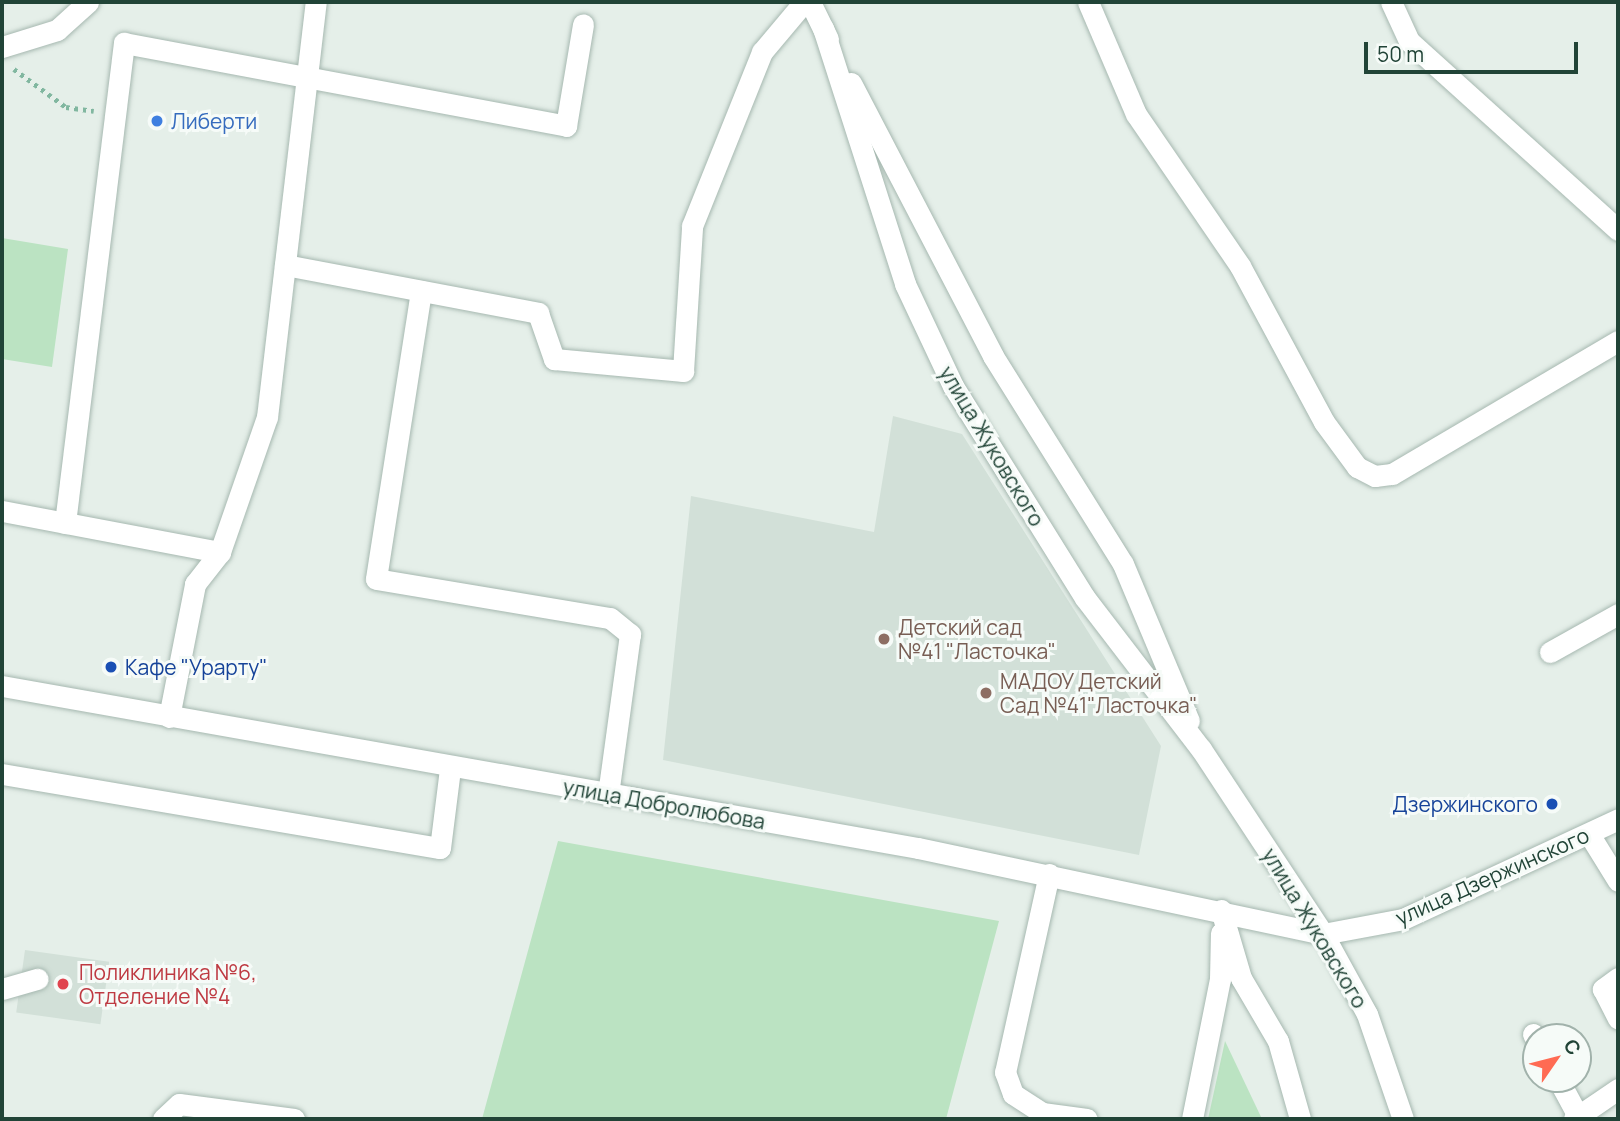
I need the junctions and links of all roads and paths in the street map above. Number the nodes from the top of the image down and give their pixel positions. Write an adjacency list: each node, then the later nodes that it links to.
1 (88, 2): 9 (street)
2 (316, 2): 11 (street)
3 (804, 2): 15 (street)
4 (810, 2): 8 (street, улица Жуковского)
5 (1088, 2): 16 (street)
6 (1391, 2): 13 (street)
7 (583, 24): 11 (street)
8 (823, 28): 24 (street, улица Жуковского); 24 (street, улица Жуковского)
9 (2, 47)
10 (2, 60): 12 (path)
11 (308, 74): 14 (street); 18 (street)
12 (65, 107)
13 (1618, 230)
14 (285, 265): 15 (street); 19 (street)
15 (421, 291): 27 (street)
16 (1618, 341)
17 (2, 511): 18 (street)
18 (65, 523): 19 (street)
19 (220, 552): 23 (street)
20 (1618, 614): 21 (street)
21 (1550, 652)
22 (2, 686): 23 (street, улица Добролюбова)
23 (169, 717): 25 (street, улица Добролюбова)
24 (1201, 749): 33 (street, улица Жуковского)
25 (450, 768): 26 (street); 27 (street, улица Добролюбова)
26 (2, 774)
27 (608, 794): 30 (street, улица Добролюбова)
28 (1618, 819): 29 (street, улица Дзержинского)
29 (1589, 834): 31 (street); 33 (street, улица Дзержинского)
30 (1049, 874): 32 (street, улица Добролюбова); 43 (street)
31 (1618, 881)
32 (1221, 910): 33 (street, улица Добролюбова); 44 (street); 45 (street)
33 (1323, 934): 46 (street, улица Жуковского)
34 (1618, 978): 37 (street)
35 (38, 979): 36 (street)
36 (2, 989)
37 (1618, 1018)
38 (1618, 1089): 40 (street)
39 (1564, 1093): 40 (street)
40 (1576, 1118)
41 (163, 1119): 42 (street)
42 (294, 1119)
43 (1087, 1119)
44 (1192, 1119)
45 (1300, 1119)
46 (1403, 1119)

